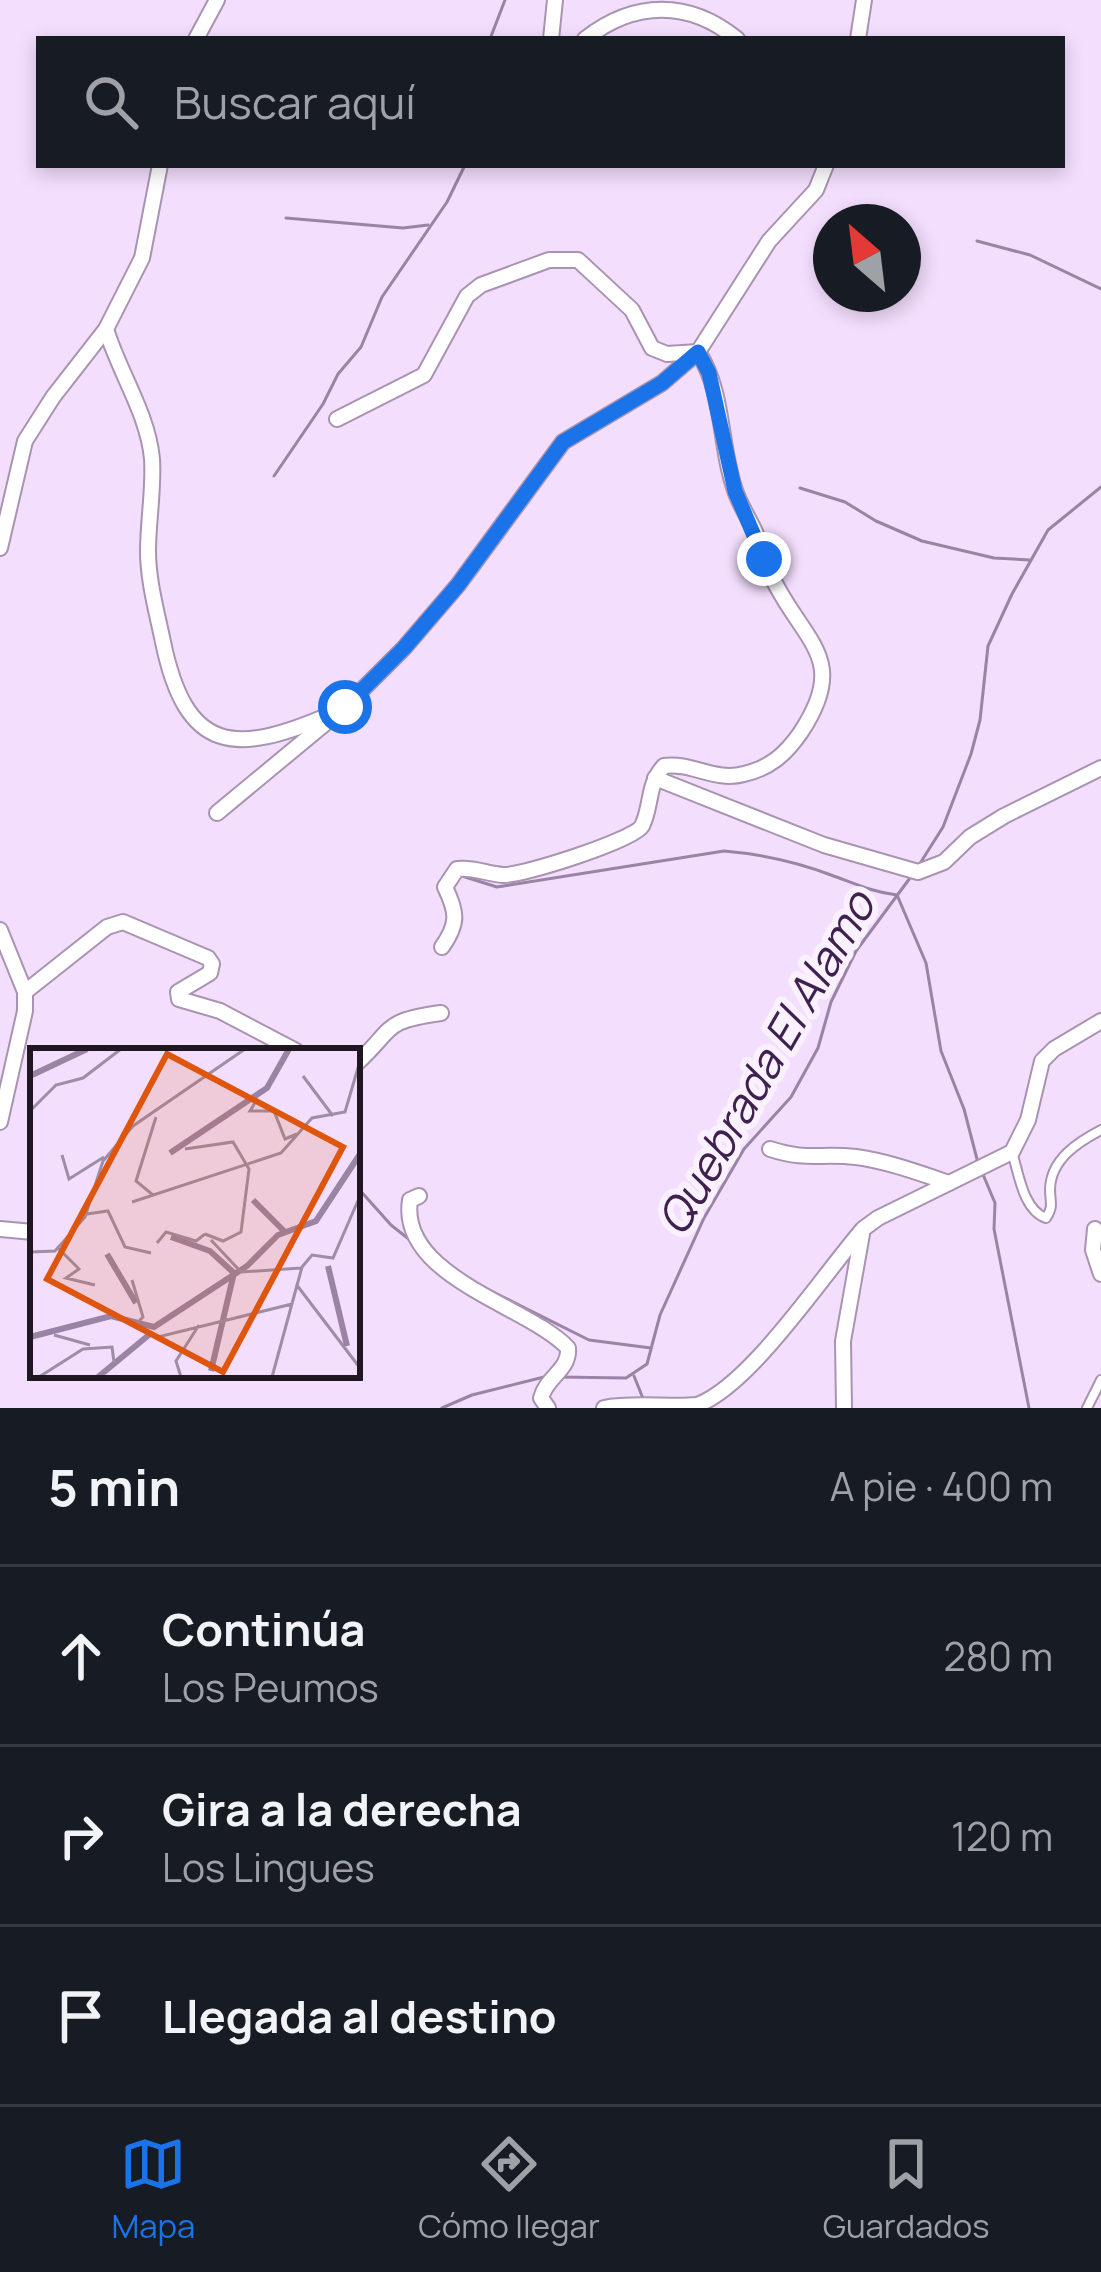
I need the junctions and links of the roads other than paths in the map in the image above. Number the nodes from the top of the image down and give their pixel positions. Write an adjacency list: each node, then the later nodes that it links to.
1 (217, 0): 3 (street)
2 (555, 0): 4 (street)
3 (198, 36)
4 (551, 36)
5 (588, 36): 6 (street)
6 (734, 36)
7 (159, 168): 9 (street)
8 (825, 168): 10 (street)
9 (106, 329): 12 (street); 13 (street)
10 (698, 352): 11 (street); 13 (street); 15 (street)
11 (337, 419)
12 (0, 548)
13 (345, 707): 16 (street)
14 (1101, 768): 15 (street)
15 (655, 778): 18 (street)
16 (217, 813)
17 (0, 930): 19 (street)
18 (442, 947)
19 (25, 992): 22 (street); 24 (street)
20 (441, 1012): 23 (street)
21 (1101, 1021): 27 (street)
22 (290, 1048)
23 (360, 1059)
24 (0, 1122)
25 (1101, 1130): 27 (lane)
26 (770, 1149): 28 (street)
27 (1012, 1152): 28 (street)
28 (949, 1183): 32 (street)
29 (418, 1196): 36 (street)
30 (1095, 1228): 34 (street)
31 (0, 1229): 33 (street)
32 (863, 1229): 37 (street); 38 (street)
33 (30, 1232)
34 (1101, 1274)
35 (1101, 1380): 39 (lane)
36 (548, 1408)
37 (604, 1408)
38 (844, 1408)
39 (1087, 1408)

